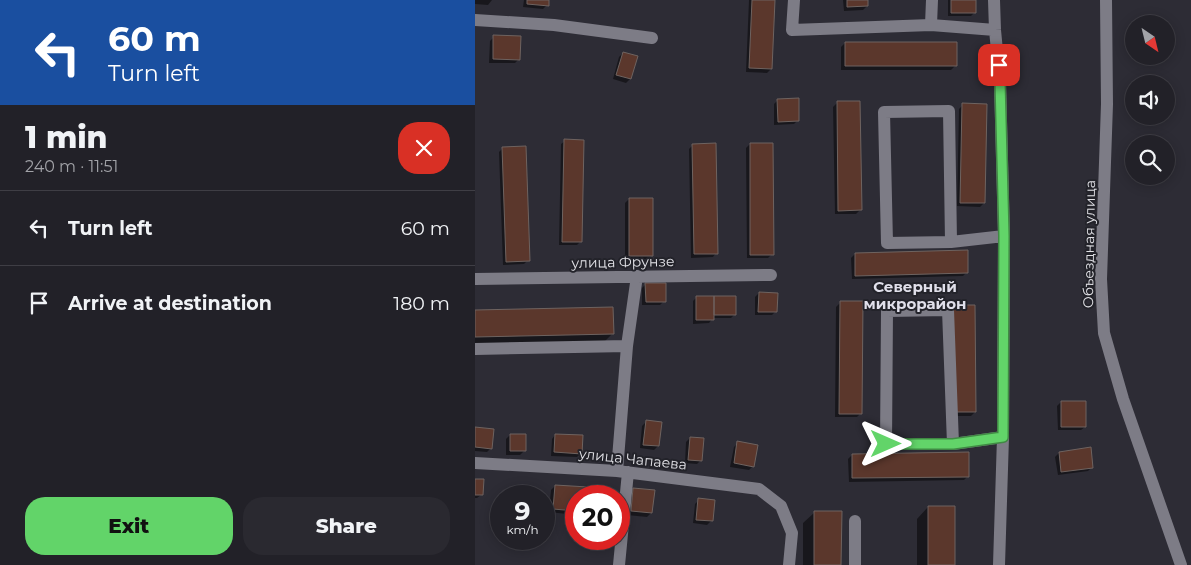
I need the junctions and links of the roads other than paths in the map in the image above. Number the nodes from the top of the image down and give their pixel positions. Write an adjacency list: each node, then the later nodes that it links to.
1 (795, 0): 6 (street)
2 (931, 0): 6 (street)
3 (994, 0): 7 (street)
4 (1106, 0): 25 (street, Объездная улица)
5 (475, 20): 8 (street)
6 (931, 25): 7 (street)
7 (995, 30): 9 (street)
8 (652, 38)
9 (1004, 236): 10 (street); 16 (street)
10 (951, 242): 10 (street)
11 (771, 275): 12 (street, улица Фрунзе)
12 (637, 276): 13 (street, улица Фрунзе); 14 (street)
13 (475, 278)
14 (627, 346): 15 (street); 19 (street)
15 (475, 349)
16 (1003, 437): 17 (street); 24 (street)
17 (953, 444): 17 (street)
18 (475, 463): 19 (street, улица Чапаева)
19 (623, 471): 21 (street); 22 (street, улица Чапаева)
20 (855, 521): 23 (street)
21 (619, 565)
22 (789, 565)
23 (855, 565)
24 (999, 565)
25 (1181, 565)

